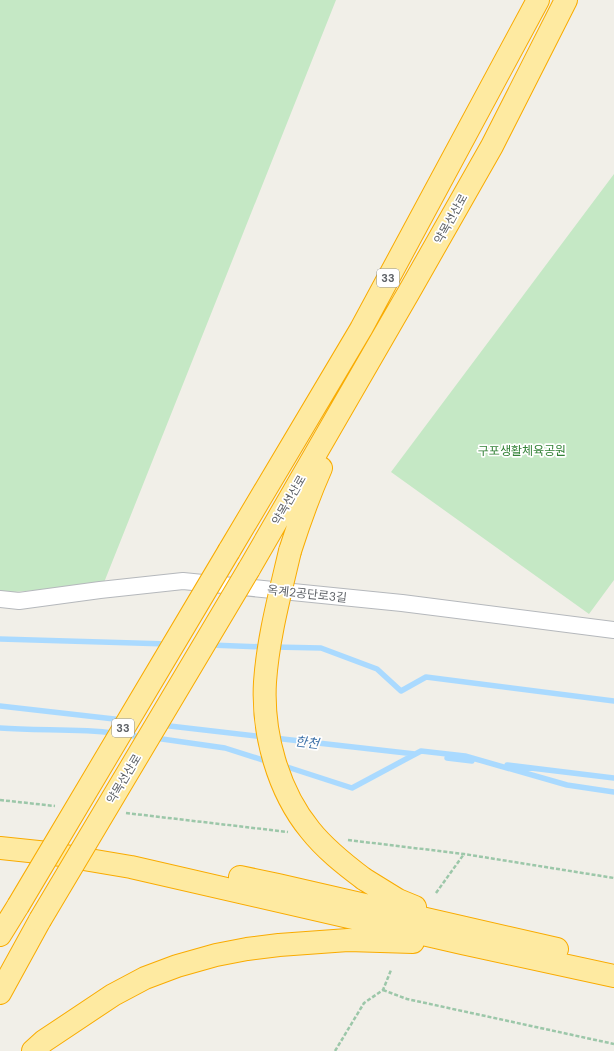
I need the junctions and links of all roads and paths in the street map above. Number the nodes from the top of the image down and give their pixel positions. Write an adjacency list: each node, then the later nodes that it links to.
1 (538, 0): 10 (highway, 약목선산로 / 33, bridge)
2 (566, 0): 3 (highway, 약목선산로 / 33)
3 (409, 292): 11 (highway, bridge); 16 (highway, 약목선산로 / 33, bridge)
4 (0, 599): 5 (street, 옥계2공단로3길)
5 (614, 630)
6 (0, 838): 11 (highway)
7 (0, 848): 11 (highway)
8 (464, 854): 9 (path)
9 (436, 893)
10 (0, 935)
11 (460, 935): 12 (highway); 14 (highway); 18 (highway)
12 (614, 961)
13 (391, 970): 15 (path)
14 (614, 976)
15 (383, 990): 17 (path); 19 (path)
16 (0, 993)
17 (614, 1044)
18 (33, 1051)
19 (335, 1051)

